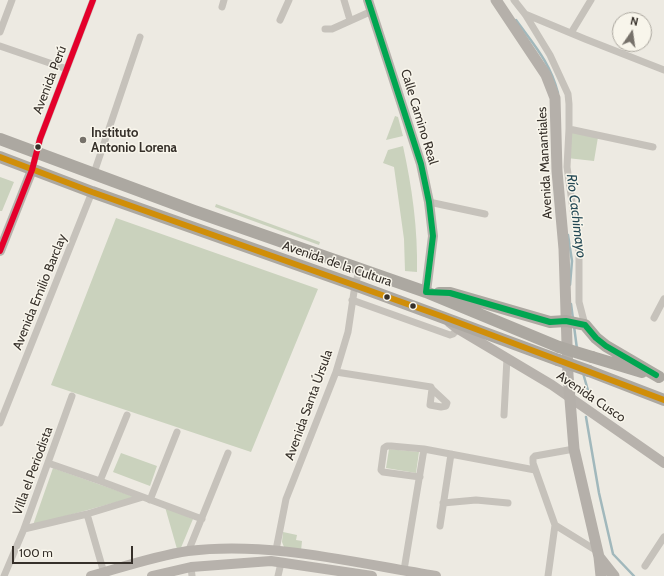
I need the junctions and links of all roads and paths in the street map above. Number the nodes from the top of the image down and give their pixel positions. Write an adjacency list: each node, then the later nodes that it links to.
1 (12, 0): 14 (street)
2 (93, 0): 18 (street, Avenida Perú)
3 (289, 0): 11 (street)
4 (344, 0): 12 (street)
5 (368, 0): 9 (street, Calle Camino Real)
6 (496, 0): 42 (main road, Avenida Manantiales)
7 (591, 0): 15 (street)
8 (518, 2): 10 (street, Avenida Manantiales)
9 (372, 10): 12 (street); 30 (street, Calle Camino Real)
10 (525, 14): 15 (street); 20 (street, Avenida Manantiales)
11 (280, 20)
12 (350, 20): 13 (street)
13 (325, 29)
14 (0, 32)
15 (571, 33): 19 (street)
16 (140, 38): 26 (street)
17 (0, 46): 18 (street)
18 (66, 69): 23 (street, Avenida Perú)
19 (664, 70)
20 (569, 129): 22 (street); 42 (street, Avenida Manantiales)
21 (0, 139): 23 (highway, Avenida de la Cultura)
22 (653, 147)
23 (36, 152): 25 (street, Avenida Perú); 26 (highway, Avenida de la Cultura)
24 (0, 157): 25 (highway, Avenida de la Cultura)
25 (32, 170): 28 (highway, Avenida de la Cultura); 33 (street)
26 (94, 173): 27 (highway, Avenida de la Cultura)
27 (118, 182): 29 (highway); 32 (highway, Avenida de la Cultura)
28 (92, 192): 29 (highway, Avenida de la Cultura); 54 (street, Avenida Emilio Barclay)
29 (113, 199): 34 (highway, Avenida de la Cultura)
30 (428, 202): 31 (street); 37 (street, Calle Camino Real)
31 (486, 214)
32 (271, 238): 34 (highway); 35 (highway, Avenida de la Cultura)
33 (0, 251)
34 (265, 254): 36 (highway, Avenida de la Cultura)
35 (360, 268): 36 (street, Avenida Santa Úrsula); 37 (highway, Avenida de la Cultura)
36 (355, 285): 39 (street, Avenida Santa Úrsula); 40 (highway, Avenida de la Cultura)
37 (426, 292): 42 (highway); 44 (highway, Avenida de la Cultura)
38 (664, 299): 41 (street)
39 (352, 300): 43 (street); 46 (street, Avenida Santa Úrsula)
40 (441, 316): 43 (street, Avenida Cusco); 51 (highway, Avenida de la Cultura, bridge)
41 (654, 318)
42 (575, 323): 44 (main road, Avenida Manantiales); 47 (highway)
43 (458, 329): 45 (street, Avenida Cusco)
44 (563, 344): 47 (highway, Avenida de la Cultura, bridge); 50 (main road, Avenida Manantiales)
45 (507, 358): 50 (street, Avenida Cusco); 53 (street)
46 (336, 372): 48 (street); 74 (street, Avenida Santa Úrsula)
47 (661, 378)
48 (432, 389)
49 (72, 396): 61 (street, Villa el Periodista)
50 (569, 397): 57 (main road, Avenida Manantiales); 60 (street, Avenida Cusco)
51 (664, 400)
52 (127, 415): 64 (street)
53 (504, 415)
54 (0, 423)
55 (177, 432): 65 (street)
56 (424, 449): 59 (street); 63 (street); 63 (street)
57 (574, 449): 62 (street); 76 (main road, Avenida Manantiales)
58 (228, 453): 69 (street)
59 (451, 454): 62 (street); 66 (street)
60 (664, 463)
61 (48, 464): 64 (street); 72 (street, Villa el Periodista)
62 (535, 470): 70 (street)
63 (420, 477): 79 (street)
64 (100, 481): 65 (street)
65 (146, 499): 68 (street); 69 (street)
66 (443, 503): 67 (street); 71 (street)
67 (508, 503)
68 (87, 514): 72 (street); 80 (street)
69 (202, 519): 75 (street)
70 (555, 525): 76 (street); 88 (street)
71 (440, 526)
72 (24, 529): 82 (street, Villa el Periodista)
73 (664, 537): 78 (street)
74 (276, 550): 75 (street); 79 (street)
75 (188, 552): 80 (street)
76 (598, 554): 89 (main road, Avenida Manantiales); 90 (main road)
77 (281, 563): 81 (street); 85 (street); 86 (street)
78 (645, 566)
79 (404, 570): 87 (street)
80 (104, 572): 83 (street)
81 (191, 572): 84 (street)
82 (4, 576)
83 (91, 576)
84 (152, 576)
85 (278, 576)
86 (372, 576)
87 (436, 576)
88 (548, 576)
89 (600, 576)
90 (614, 576)

